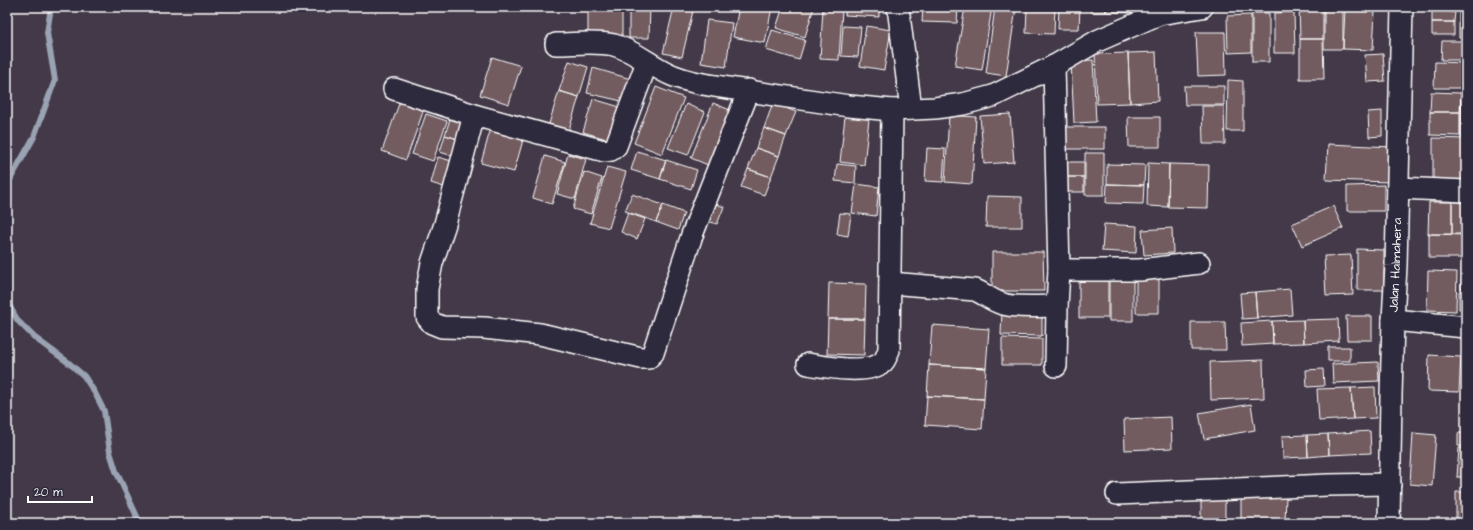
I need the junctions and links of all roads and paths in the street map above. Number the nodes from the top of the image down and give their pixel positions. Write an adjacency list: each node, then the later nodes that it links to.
1 (898, 7): 9 (street)
2 (1202, 7): 6 (street)
3 (1402, 7): 11 (street, Jalan Halmahera)
4 (556, 44): 5 (street)
5 (647, 62): 8 (street); 10 (street)
6 (1054, 66): 9 (street); 14 (street)
7 (394, 89): 10 (street)
8 (749, 90): 9 (street); 10 (street)
9 (902, 110): 15 (street)
10 (474, 115)
11 (1398, 188): 12 (street); 17 (street, Jalan Halmahera)
12 (1466, 191)
13 (1199, 262): 14 (street)
14 (1059, 270): 16 (street)
15 (890, 283): 16 (street); 19 (street)
16 (1057, 306): 20 (street)
17 (1393, 320): 18 (street); 21 (street, Jalan Halmahera)
18 (1466, 327)
19 (808, 364)
20 (1056, 366)
21 (1390, 484): 22 (street); 23 (street, Jalan Halmahera)
22 (1117, 494)
23 (1389, 523)

